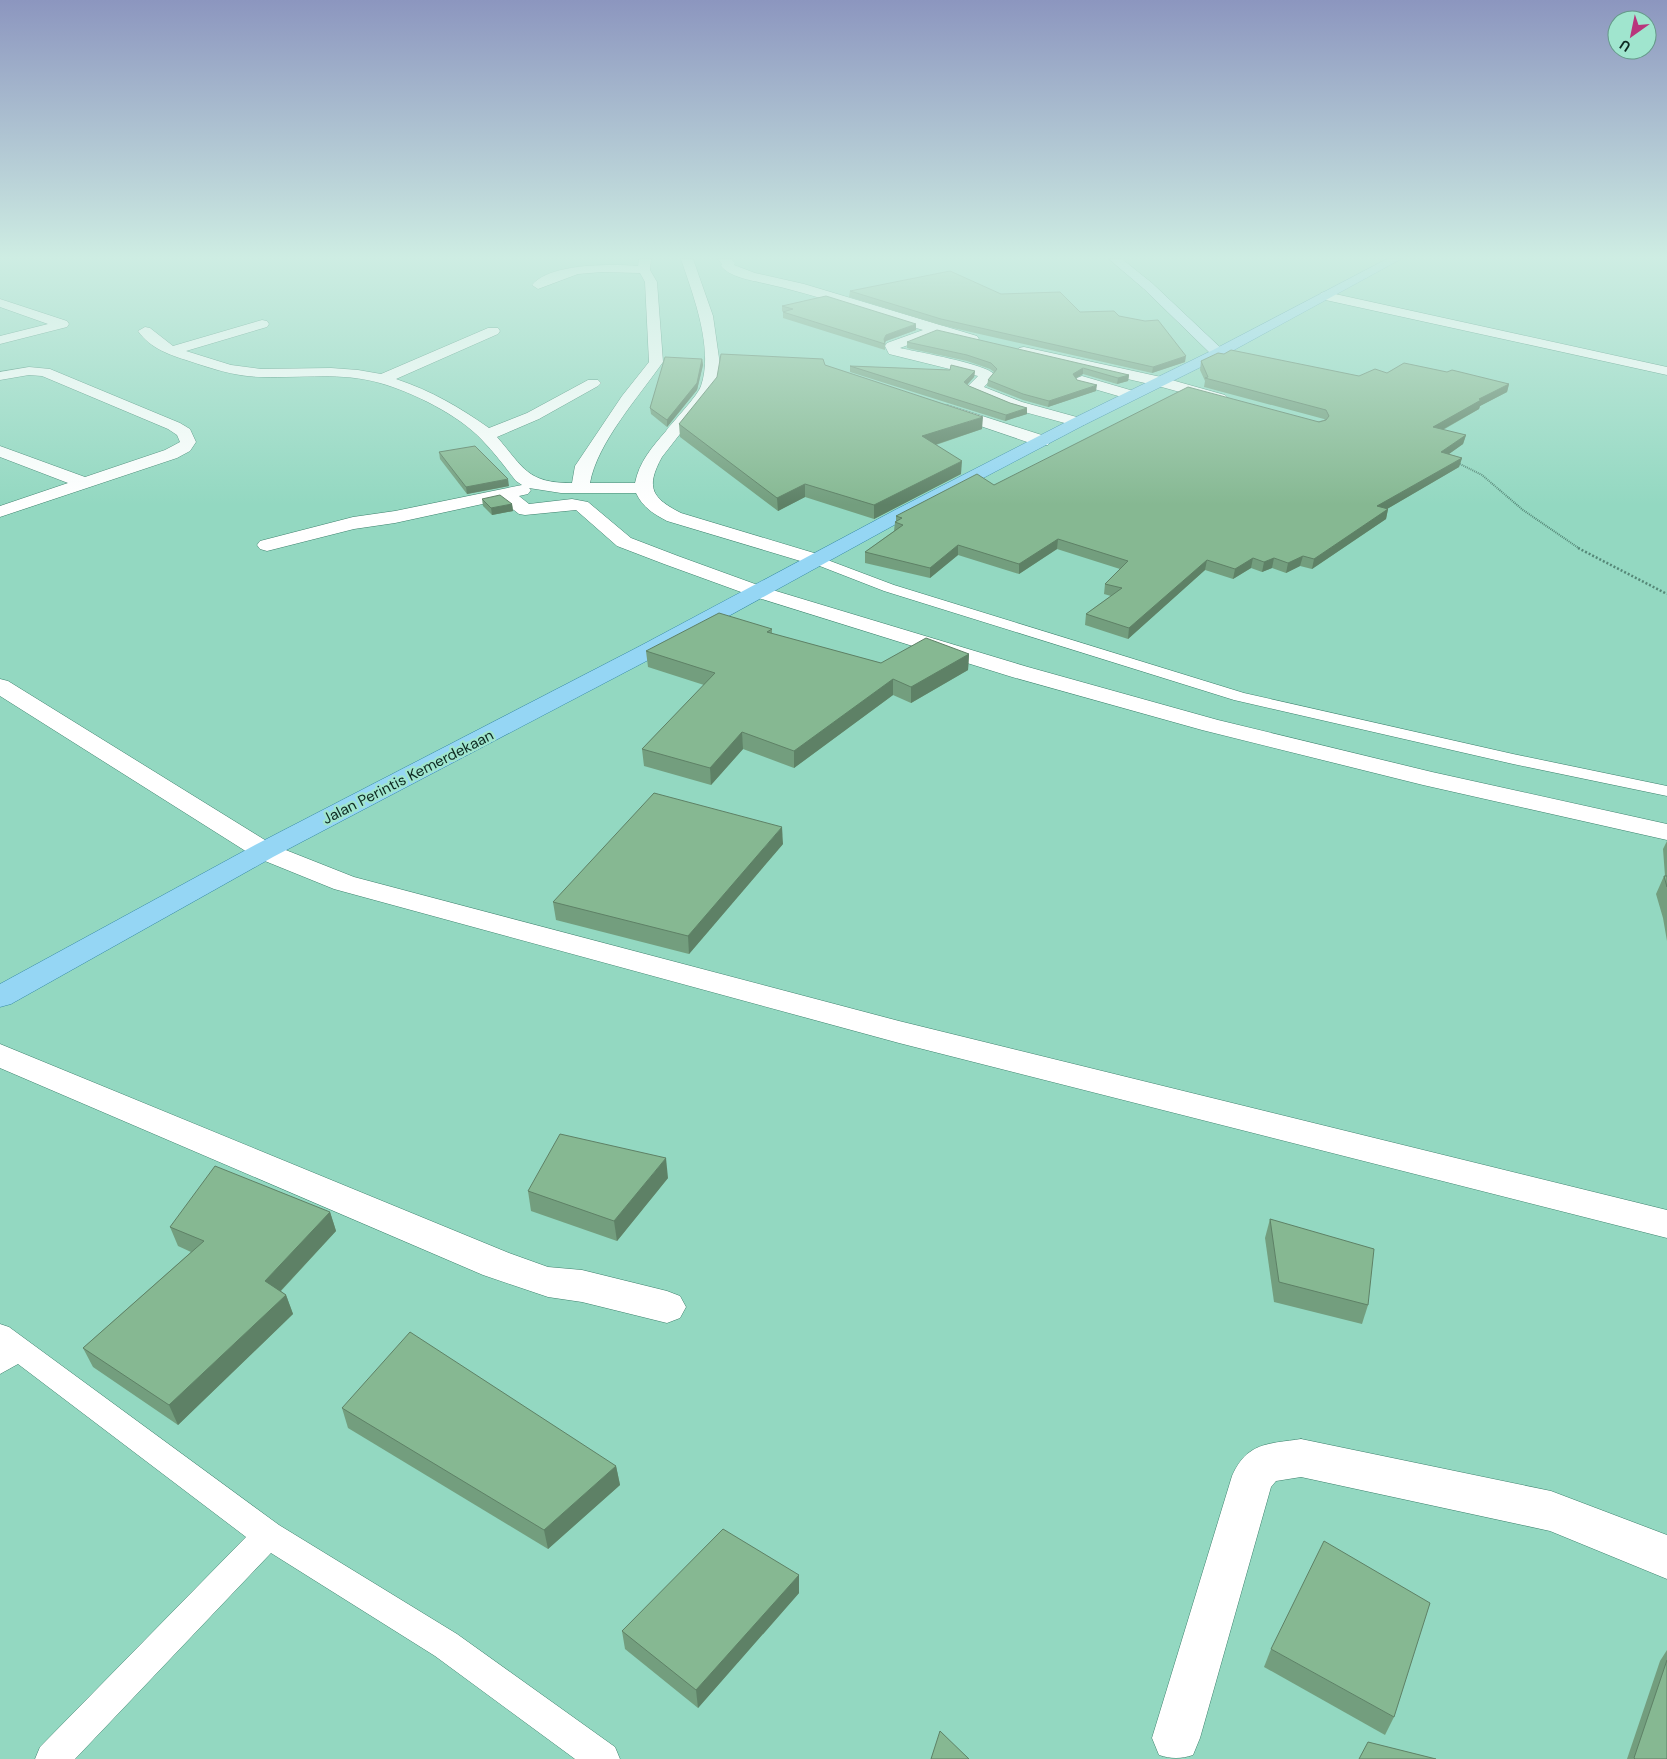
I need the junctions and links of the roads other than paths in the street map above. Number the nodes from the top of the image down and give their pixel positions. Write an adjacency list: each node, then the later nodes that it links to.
1 (157, 341): 12 (street)
2 (204, 341): 12 (street)
3 (469, 341): 16 (street)
4 (654, 341): 28 (street)
5 (710, 341): 29 (street)
6 (906, 341): 22 (street)
7 (980, 341): 11 (street)
8 (1206, 341): 13 (main road)
9 (1238, 341): 13 (main road)
10 (1540, 341): 14 (street)
11 (988, 343)
12 (171, 351): 16 (street)
13 (1218, 353): 17 (main road)
14 (1667, 371)
15 (0, 376): 26 (street)
16 (383, 378): 23 (street)
17 (1161, 382): 19 (main road, Jalan Perintis Kemerdekaan); 19 (street); 20 (street)
18 (593, 383): 23 (street)
19 (1132, 395): 22 (main road, Jalan Perintis Kemerdekaan)
20 (1233, 401)
21 (932, 405): 24 (street)
22 (1078, 422): 24 (main road, Jalan Perintis Kemerdekaan)
23 (487, 435): 27 (street)
24 (1042, 441): 33 (main road, Jalan Perintis Kemerdekaan)
25 (0, 452): 26 (street)
26 (84, 483): 31 (street)
27 (541, 486): 28 (street); 30 (street)
28 (587, 487): 29 (street)
29 (642, 488): 33 (street)
30 (505, 494): 32 (street); 34 (street)
31 (0, 512)
32 (267, 545)
33 (815, 562): 34 (main road, Jalan Perintis Kemerdekaan); 36 (lane)
34 (764, 590): 37 (street); 38 (main road, Jalan Perintis Kemerdekaan)
35 (0, 686): 38 (street)
36 (1667, 791)
37 (1667, 832)
38 (264, 851): 39 (main road, Jalan Perintis Kemerdekaan); 41 (street)
39 (0, 997)
40 (0, 1055): 42 (street)
41 (1667, 1224)
42 (667, 1307)
43 (6, 1349): 44 (lane)
44 (268, 1535): 47 (lane); 48 (lane)
45 (1667, 1557): 46 (street)
46 (1176, 1738)
47 (52, 1759)
48 (603, 1759)

